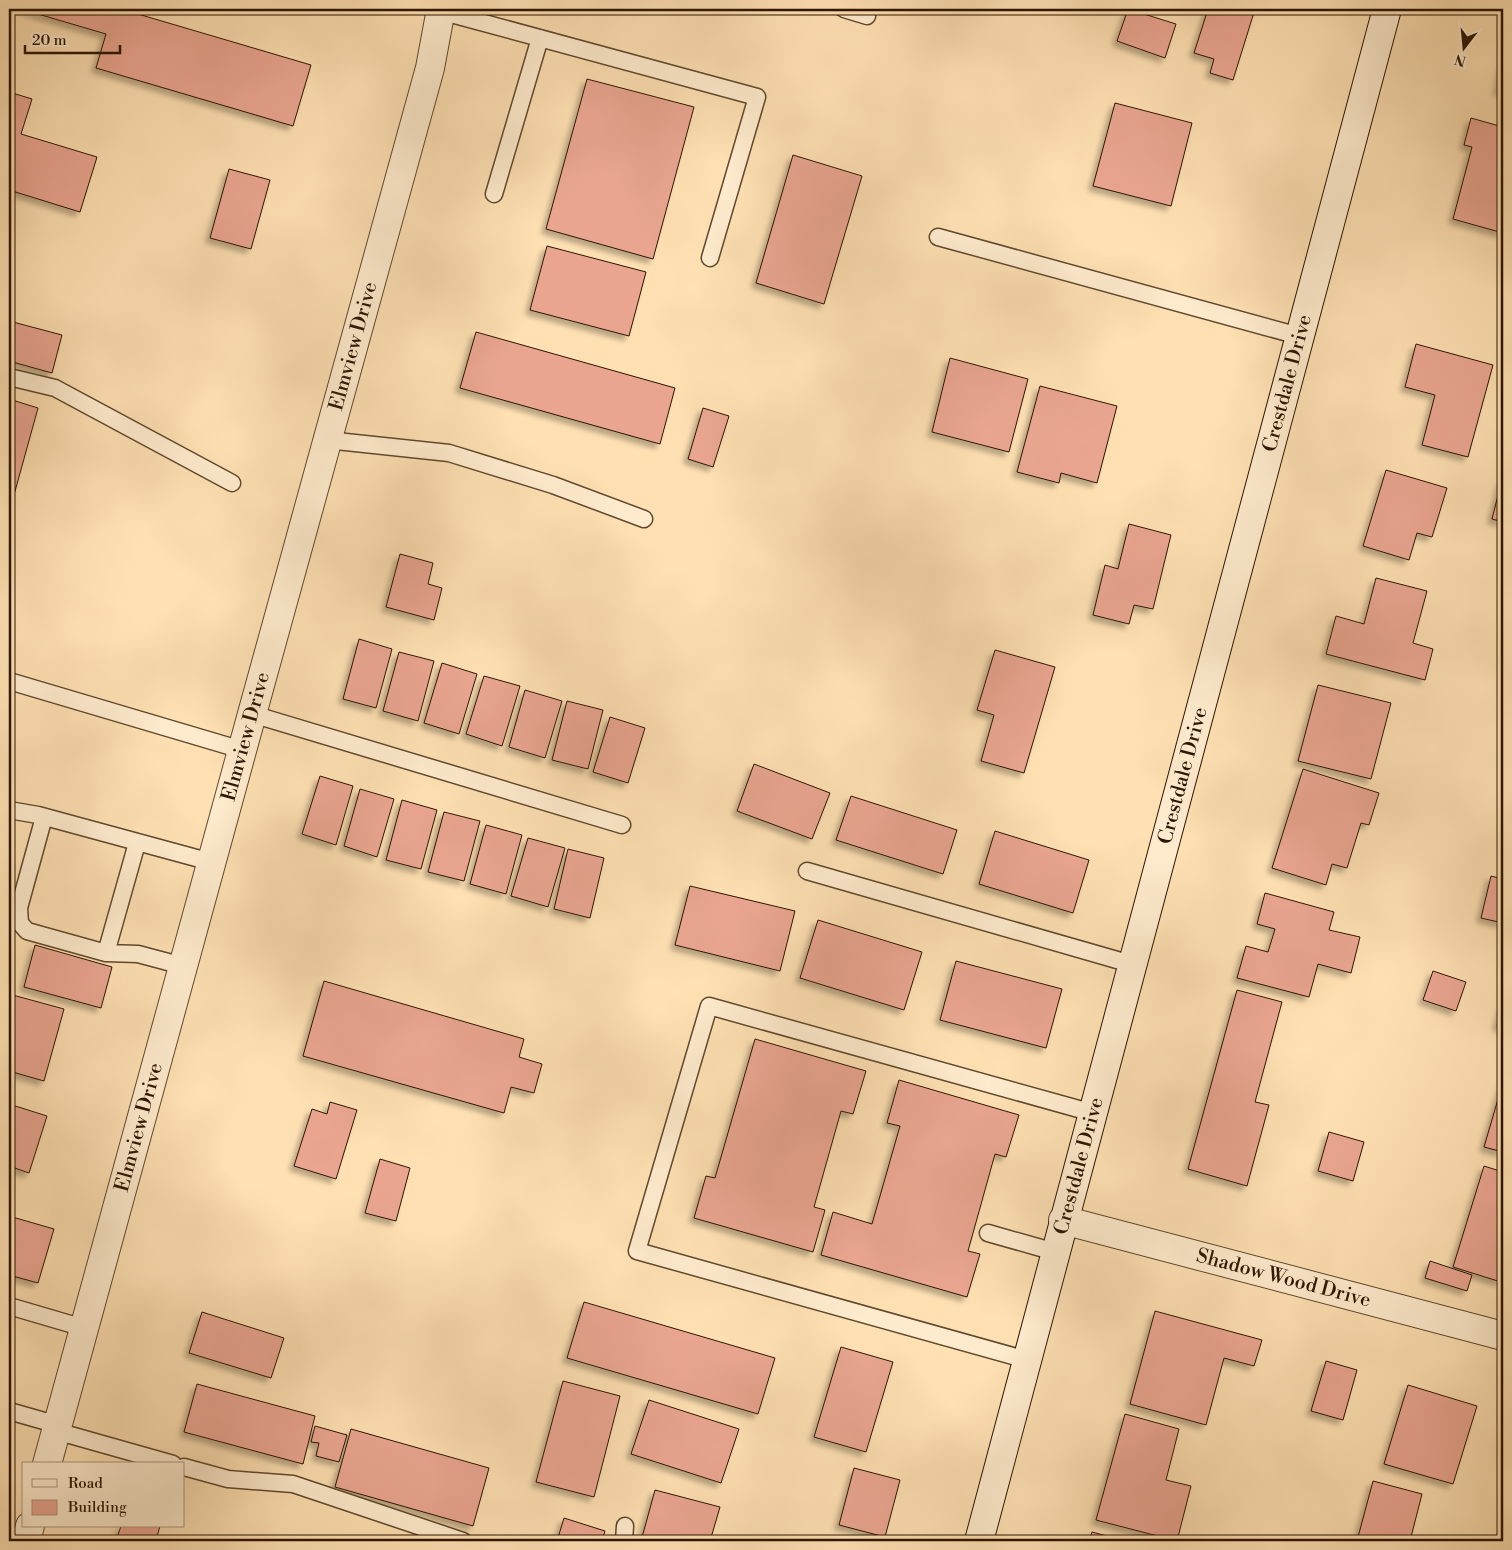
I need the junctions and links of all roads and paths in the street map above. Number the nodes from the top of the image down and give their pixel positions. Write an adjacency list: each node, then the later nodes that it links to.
1 (844, 9): 4 (lane)
2 (1386, 9): 9 (street, Crestdale Drive)
3 (440, 10): 5 (lane); 11 (street, Elmview Drive)
4 (867, 16)
5 (540, 38): 6 (lane); 8 (lane)
6 (494, 194)
7 (938, 237): 9 (lane)
8 (710, 258)
9 (1299, 336): 24 (street, Crestdale Drive)
10 (9, 376): 12 (lane)
11 (327, 440): 13 (lane); 15 (street, Elmview Drive)
12 (232, 482)
13 (644, 519)
14 (9, 681): 16 (lane)
15 (252, 714): 16 (street, Elmview Drive); 19 (lane)
16 (242, 750): 21 (street, Elmview Drive)
17 (9, 810): 18 (lane)
18 (44, 817): 20 (lane); 23 (lane)
19 (622, 825)
20 (137, 843): 21 (lane); 23 (lane)
21 (211, 862): 25 (street, Elmview Drive)
22 (807, 871): 24 (lane)
23 (106, 953): 25 (lane)
24 (1131, 964): 26 (street, Crestdale Drive)
25 (183, 966): 31 (street, Elmview Drive)
26 (1093, 1113): 27 (street, Crestdale Drive); 33 (lane)
27 (1063, 1220): 29 (street, Crestdale Drive); 32 (street, Shadow Wood Drive)
28 (988, 1233): 29 (lane)
29 (1055, 1252): 33 (street, Crestdale Drive)
30 (9, 1306): 31 (lane)
31 (84, 1328): 35 (street, Elmview Drive)
32 (1503, 1336)
33 (1027, 1360): 42 (street, Crestdale Drive)
34 (9, 1411): 35 (lane)
35 (57, 1428): 36 (street, Elmview Drive); 37 (lane)
36 (48, 1462)
37 (167, 1462)
38 (185, 1467): 41 (lane)
39 (29, 1528): 40 (street)
40 (26, 1541)
41 (462, 1541)
42 (979, 1541)

